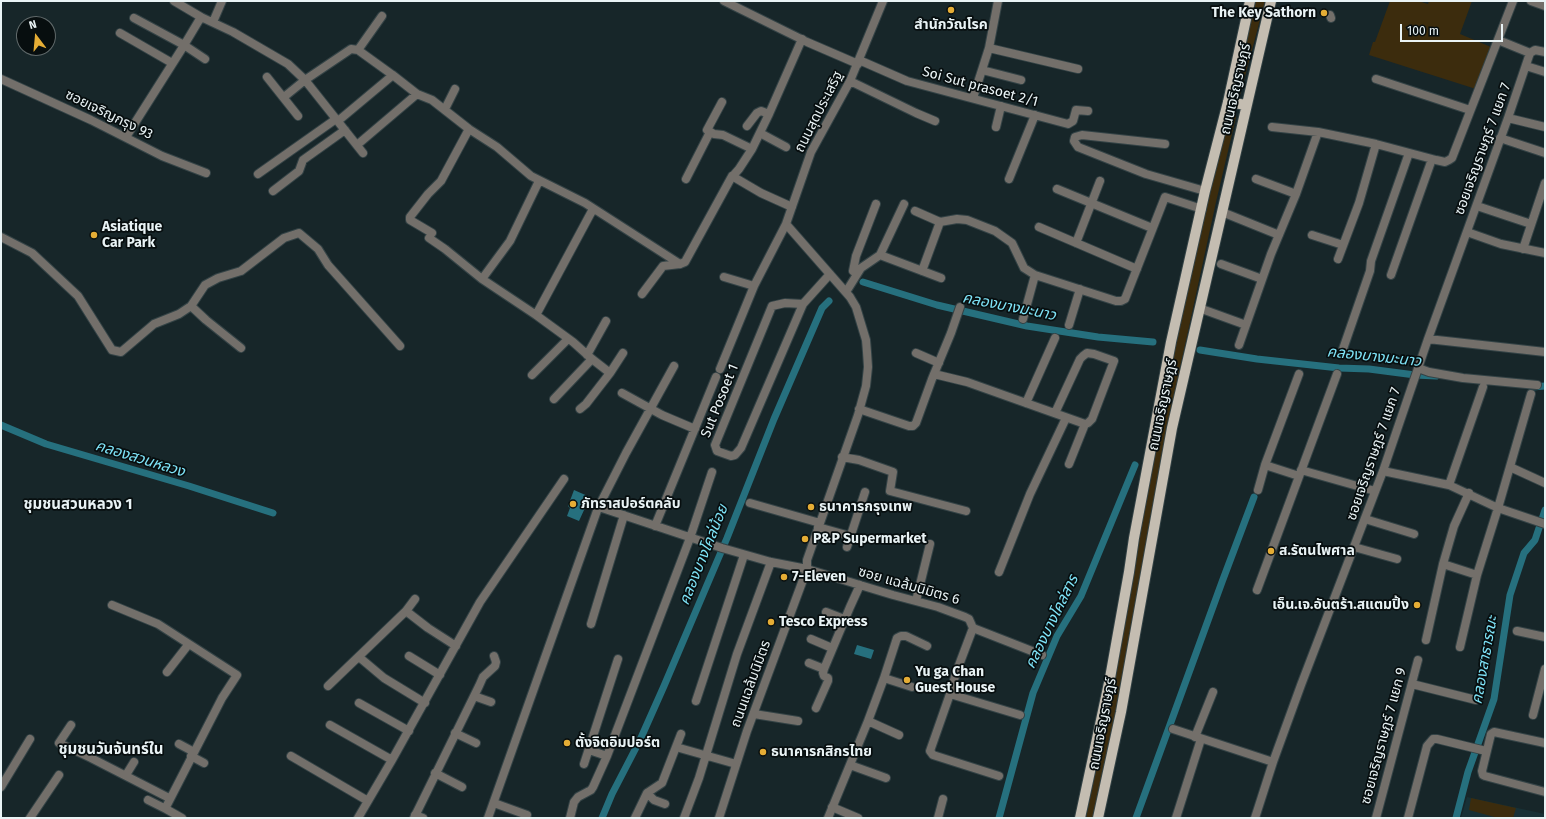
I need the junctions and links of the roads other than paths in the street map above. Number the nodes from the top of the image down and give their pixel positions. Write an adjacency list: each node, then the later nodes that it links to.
1 (174, 1): 12 (street)
2 (222, 1): 14 (street)
3 (724, 1): 16 (street, Soi Sut prasoet 2/1)
4 (883, 1): 24 (street, ถนนสุดประเสริฐ)
5 (998, 1): 19 (street)
6 (1250, 1): 42 (main road, ถนนเจริญราษฎร์)
7 (1271, 1): 43 (main road, ถนนเจริญราษฎร์)
8 (1512, 1): 17 (street, ซอยเจริญราษฎร์ 7 แยก 7)
9 (1531, 1): 10 (street)
10 (1545, 6)
11 (382, 16): 20 (street)
12 (201, 17): 14 (street); 18 (street)
13 (134, 18): 18 (street)
14 (213, 22): 34 (street)
15 (120, 33): 25 (street)
16 (802, 39): 24 (street, Soi Sut prasoet 2/1); 48 (street)
17 (1498, 40): 22 (street); 46 (street, ซอยเจริญราษฎร์ 7 แยก 7)
18 (184, 45): 23 (street); 25 (street)
19 (988, 48): 27 (street); 28 (street)
20 (358, 50): 30 (street); 34 (street)
21 (1545, 52): 22 (street)
22 (1530, 53): 26 (street, ซอยเจริญราษฎร์ 7 แยก 7)
23 (205, 59)
24 (858, 62): 36 (street, ถนนสุดประเสริฐ); 40 (street, Soi Sut prasoet 2/1)
25 (172, 63): 63 (street)
26 (1526, 66): 29 (street); 51 (street, ซอยเจริญราษฎร์ 7 แยก 7)
27 (1078, 69)
28 (982, 70): 35 (street); 40 (street)
29 (1545, 72)
30 (393, 75): 38 (street); 52 (street)
31 (267, 77): 39 (street)
32 (1, 79): 63 (street, ซอยเจริญกรุง 93)
33 (1376, 79): 46 (street)
34 (305, 80): 39 (street); 52 (street)
35 (1020, 80)
36 (850, 81): 53 (street); 91 (street, ถนนสุดประเสริฐ)
37 (455, 89): 45 (street)
38 (417, 94): 45 (street); 67 (street)
39 (284, 96): 50 (street)
40 (973, 98): 44 (street, Soi Sut prasoet 2/1)
41 (722, 102): 60 (street)
42 (1228, 102): 43 (main road); 85 (main road, ถนนเจริญราษฎร์)
43 (1246, 105): 95 (main road, ถนนเจริญราษฎร์)
44 (1001, 106): 49 (street, Soi Sut prasoet 2/1); 55 (street)
45 (445, 109): 58 (street)
46 (1470, 110): 73 (street, ซอยเจริญราษฎร์ 7 แยก 7)
47 (1088, 111): 49 (street, Soi Sut prasoet 2/1)
48 (769, 114): 54 (street); 62 (street)
49 (1035, 115): 78 (street)
50 (298, 116)
51 (1508, 118): 57 (street); 64 (street, ซอยเจริญราษฎร์ 7 แยก 7)
52 (337, 120): 59 (street); 75 (street)
53 (935, 121)
54 (747, 126)
55 (996, 127)
56 (1272, 127): 61 (street, ซอยเจริญราษฎร์ 7 แยก 7)
57 (1545, 127)
58 (469, 129): 80 (street); 121 (street)
59 (345, 130): 67 (street); 84 (street)
60 (710, 132): 69 (street); 77 (street)
61 (1318, 132): 66 (street, ซอยเจริญราษฎร์ 7 แยก 7); 86 (street)
62 (760, 133): 68 (street); 69 (street)
63 (126, 137): 74 (street, ซอยเจริญกรุง 93)
64 (1500, 138): 72 (street); 90 (street, ซอยเจริญราษฎร์ 7 แยก 7)
65 (1165, 144): 85 (street)
66 (1376, 144): 71 (street, ซอยเจริญราษฎร์ 7 แยก 7); 106 (street)
67 (357, 145): 70 (street)
68 (786, 147)
69 (752, 149): 76 (street)
70 (363, 153)
71 (1409, 153): 73 (street, ซอยเจริญราษฎร์ 7 แยก 7); 142 (street)
72 (1545, 153)
73 (1432, 159): 118 (street)
74 (206, 173)
75 (258, 174)
76 (732, 176): 91 (street); 111 (street)
77 (686, 179)
78 (1009, 179)
79 (1256, 179): 86 (street)
80 (539, 180): 92 (street); 121 (street)
81 (1100, 181): 87 (street)
82 (1545, 183): 98 (street)
83 (1057, 189): 87 (street)
84 (273, 191)
85 (1205, 192): 93 (main road, ถนนเจริญราษฎร์)
86 (1296, 194): 102 (street)
87 (1092, 203): 100 (street); 105 (street)
88 (876, 204): 116 (street)
89 (904, 204): 109 (street)
90 (1476, 206): 98 (street); 101 (street, ซอยเจริญราษฎร์ 7 แยก 7)
91 (792, 207): 97 (street, ถนนสุดประเสริฐ)
92 (593, 209): 111 (street); 131 (street)
93 (1202, 209): 100 (street); 311 (main road, ถนนเจริญราษฎร์)
94 (915, 211): 96 (street)
95 (1222, 212): 102 (street); 130 (main road, ถนนเจริญราษฎร์)
96 (940, 222): 114 (street); 117 (street)
97 (786, 224): 115 (street); 123 (street, ถนนสุดประเสริฐ)
98 (1531, 224): 107 (street)
99 (1039, 227): 105 (street)
100 (1152, 228): 113 (street)
101 (1467, 232): 107 (street); 138 (street, ซอยเจริญราษฎร์ 7 แยก 7)
102 (1279, 235): 122 (street)
103 (1312, 235): 106 (street)
104 (1, 238): 128 (street)
105 (1076, 243): 113 (street)
106 (1343, 245): 110 (street)
107 (1523, 249): 108 (street)
108 (1545, 254)
109 (880, 255): 114 (street); 116 (street)
110 (1338, 259)
111 (680, 264): 126 (street)
112 (1221, 264): 122 (street)
113 (1137, 269): 124 (street)
114 (922, 271): 120 (street)
115 (830, 274): 125 (street); 127 (street, Sut Posoet 1)
116 (857, 274): 125 (street)
117 (1035, 275): 124 (street); 132 (street)
118 (1391, 275)
119 (724, 277): 123 (street)
120 (941, 278)
121 (482, 279): 131 (street)
122 (1262, 279): 135 (street)
123 (754, 286): 149 (street, ถนนสุดประเสริฐ)
124 (1080, 289): 134 (street)
125 (846, 292): 165 (street, ถนนแฉล้มนิมิตร)
126 (642, 294)
127 (803, 304): 127 (street, Sut Posoet 1)
128 (191, 306): 140 (street); 141 (street)
129 (960, 307): 147 (street)
130 (1199, 308): 135 (street); 312 (main road, ถนนเจริญราษฎร์)
131 (536, 314): 136 (street)
132 (1023, 319)
133 (606, 321): 146 (street)
134 (1069, 325)
135 (1246, 326): 139 (street)
136 (568, 338): 146 (street); 155 (street)
137 (1055, 338): 162 (street)
138 (1428, 339): 143 (street); 150 (street, ซอยเจริญราษฎร์ 7 แยก 7)
139 (1239, 345)
140 (400, 346)
141 (241, 348)
142 (1343, 349)
143 (1545, 352)
144 (623, 353): 151 (street)
145 (916, 353): 147 (street)
146 (590, 357): 151 (street); 161 (street)
147 (939, 363): 152 (street)
148 (674, 366): 163 (street)
149 (720, 369)
150 (1418, 369): 157 (street); 174 (street, ซอยเจริญราษฎร์ 7 แยก 7)
151 (610, 373): 164 (street)
152 (934, 374): 162 (street); 165 (street)
153 (1299, 374): 172 (street)
154 (1337, 374): 176 (street)
155 (532, 375)
156 (716, 377): 169 (street)
157 (1537, 385)
158 (1483, 388): 179 (street)
159 (622, 393): 163 (street)
160 (1531, 394): 173 (street)
161 (554, 399)
162 (1026, 403): 166 (street)
163 (650, 408): 169 (street); 185 (street)
164 (580, 409)
165 (859, 410): 170 (street, ถนนแฉล้มนิมิตร)
166 (1055, 413): 167 (street); 168 (street)
167 (1066, 418): 168 (street); 204 (street)
168 (1085, 424): 171 (street)
169 (695, 429): 192 (street)
170 (842, 457): 187 (street); 191 (street, ถนนแฉล้มนิมิตร)
171 (1069, 464)
172 (1265, 465): 176 (street); 180 (street)
173 (1510, 467): 178 (street); 186 (street)
174 (1383, 471): 179 (street); 181 (street, ซอยเจริญราษฎร์ 7 แยก 7)
175 (712, 472): 195 (street)
176 (1300, 473): 181 (street); 207 (street)
177 (564, 479): 221 (street)
178 (1545, 484)
179 (1449, 485): 183 (street)
180 (1258, 490)
181 (1375, 491): 189 (street, ซอยเจริญราษฎร์ 7 แยก 7)
182 (865, 492): 194 (street)
183 (1469, 493): 186 (street); 202 (street)
184 (750, 503): 191 (street)
185 (599, 507): 188 (street, ซอย แฉล้มนิมิตร 6); 293 (street)
186 (1498, 508): 190 (street); 205 (street)
187 (966, 511)
188 (624, 515): 192 (street, ซอย แฉล้มนิมิตร 6); 214 (street)
189 (1365, 519): 193 (street); 198 (street, ซอยเจริญราษฎร์ 7 แยก 7)
190 (1544, 524)
191 (819, 525): 194 (street); 203 (street, ถนนแฉล้มนิมิตร)
192 (655, 526): 195 (street, ซอย แฉล้มนิมิตร 6)
193 (1414, 534)
194 (850, 536): 197 (street)
195 (690, 538): 199 (street, ซอย แฉล้มนิมิตร 6); 272 (street)
196 (930, 544): 209 (street)
197 (846, 547)
198 (1354, 547): 200 (street); 275 (street, ซอยเจริญราษฎร์ 7 แยก 7)
199 (744, 555): 201 (street, ซอย แฉล้มนิมิตร 6); 244 (street)
200 (1397, 559)
201 (771, 562): 203 (street, ซอย แฉล้มนิมิตร 6); 270 (street)
202 (1443, 564): 205 (street); 219 (street)
203 (807, 569): 206 (street, ซอย แฉล้มนิมิตร 6); 249 (street, ถนนแฉล้มนิมิตร)
204 (999, 572)
205 (1477, 575): 223 (street)
206 (860, 585): 209 (street, ซอย แฉล้มนิมิตร 6); 213 (street)
207 (1257, 590)
208 (415, 600): 211 (street)
209 (916, 601): 215 (street, ซอย แฉล้มนิมิตร 6)
210 (112, 605): 220 (street)
211 (406, 611): 221 (street); 228 (street)
212 (826, 612): 213 (street)
213 (844, 619): 224 (street)
214 (591, 624)
215 (973, 628): 225 (street, ซอย แฉล้มนิมิตร 6); 241 (street)
216 (1517, 631): 217 (street)
217 (1545, 637)
218 (811, 639): 224 (street)
219 (1426, 640)
220 (188, 645): 234 (street); 269 (street)
221 (456, 646): 235 (street)
222 (927, 646): 236 (street)
223 (1460, 647)
224 (832, 648): 232 (street)
225 (1042, 655)
226 (408, 656): 235 (street)
227 (494, 656): 242 (street)
228 (359, 657): 238 (street); 247 (street)
229 (618, 658): 267 (street)
230 (1418, 660): 237 (street, ซอยเจริญราษฎร์ 7 แยก 9)
231 (809, 663): 232 (street)
232 (824, 669): 248 (street)
233 (1545, 669): 251 (street)
234 (167, 672)
235 (440, 675): 247 (street)
236 (884, 678): 239 (street); 253 (street)
237 (1412, 684): 243 (street); 315 (street, ซอยเจริญราษฎร์ 7 แยก 9)
238 (328, 686)
239 (912, 687)
240 (1213, 692): 261 (street)
241 (950, 694): 250 (street); 283 (street)
242 (474, 696): 245 (street); 258 (street)
243 (1476, 700)
244 (696, 701)
245 (491, 702)
246 (359, 703): 257 (street)
247 (424, 703): 257 (street)
248 (816, 708)
249 (754, 714): 252 (street); 278 (street, ถนนแฉล้มนิมิตร)
250 (1020, 715)
251 (1533, 716)
252 (798, 721)
253 (868, 722): 260 (street); 279 (street)
254 (71, 725): 282 (street)
255 (330, 725): 273 (street)
256 (1173, 730): 261 (street)
257 (409, 731): 273 (street)
258 (455, 733): 263 (street); 280 (street)
259 (681, 734): 266 (street)
260 (899, 735)
261 (1198, 738): 275 (street); 313 (street)
262 (30, 739): 285 (street)
263 (476, 743)
264 (1545, 743): 268 (street)
265 (178, 744): 269 (street)
266 (676, 747): 270 (street); 288 (street)
267 (589, 750): 272 (street); 277 (street)
268 (1484, 751): 287 (street); 316 (street)
269 (192, 754): 276 (street); 289 (street)
270 (706, 755): 278 (street); 306 (street)
271 (291, 756): 292 (street)
272 (607, 756): 304 (street)
273 (392, 760): 292 (street)
274 (134, 762): 282 (street)
275 (1273, 762): 314 (street, ซอยเจริญราษฎร์ 7 แยก 7)
276 (204, 763)
277 (584, 764)
278 (736, 764): 307 (street, ถนนแฉล้มนิมิตร)
279 (850, 765): 284 (street); 295 (street)
280 (435, 773): 286 (street); 298 (street)
281 (59, 775): 299 (street)
282 (126, 775): 289 (street)
283 (999, 776)
284 (886, 778)
285 (1, 787)
286 (462, 787)
287 (1545, 792)
288 (647, 793): 294 (street); 305 (street)
289 (169, 798): 296 (street)
290 (943, 799): 310 (street)
291 (148, 800): 296 (street)
292 (368, 801): 301 (street)
293 (494, 803): 297 (street); 303 (street)
294 (665, 804)
295 (832, 807): 308 (street); 309 (street)
296 (166, 809): 300 (street)
297 (527, 815)
298 (414, 816): 302 (street)
299 (30, 818)
300 (182, 818)
301 (358, 818)
302 (423, 818)
303 (488, 818)
304 (570, 818)
305 (635, 818)
306 (684, 818)
307 (719, 818)
308 (828, 818)
309 (858, 818)
310 (938, 818)
311 (1080, 818)
312 (1098, 818)
313 (1176, 818)
314 (1255, 818)
315 (1376, 818)
316 (1408, 818)

